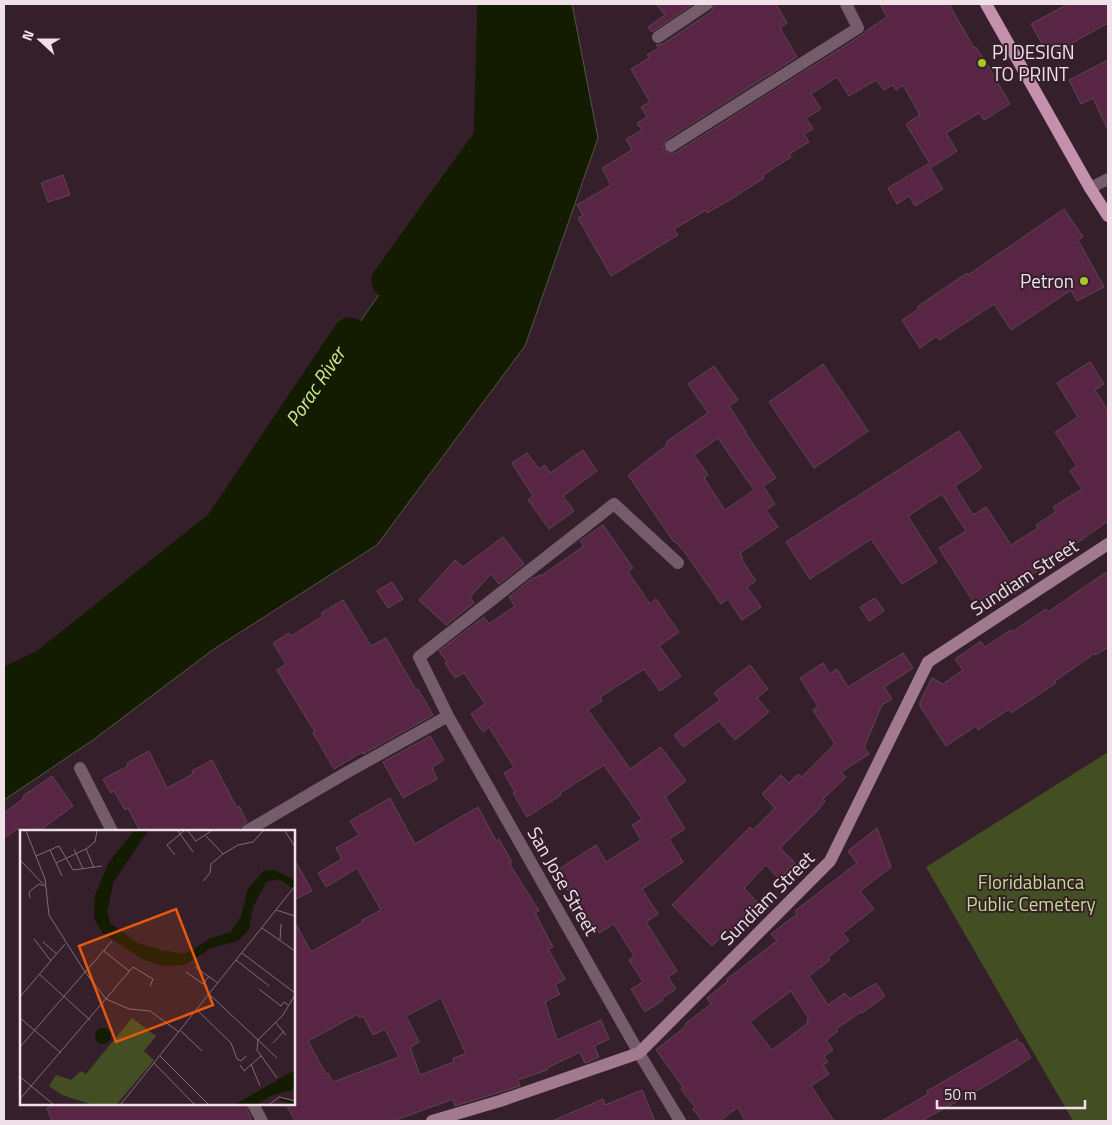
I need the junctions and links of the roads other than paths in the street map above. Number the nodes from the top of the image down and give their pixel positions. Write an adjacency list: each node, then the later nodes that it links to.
1 (706, 4): 4 (street)
2 (846, 4): 5 (street)
3 (986, 4): 7 (main road)
4 (658, 37)
5 (671, 146)
6 (1108, 179): 7 (street)
7 (1090, 188): 8 (main road)
8 (1108, 216)
9 (1108, 544): 15 (street, Sundiam Street)
10 (678, 564): 11 (street, San Jose Street)
11 (448, 716): 14 (street); 15 (street, San Jose Street)
12 (80, 768): 13 (street)
13 (111, 830)
14 (249, 830)
15 (639, 1053): 18 (street, Sundiam Street); 19 (street, San Jose Street)
16 (254, 1105): 17 (street)
17 (262, 1121)
18 (432, 1121)
19 (680, 1121)

